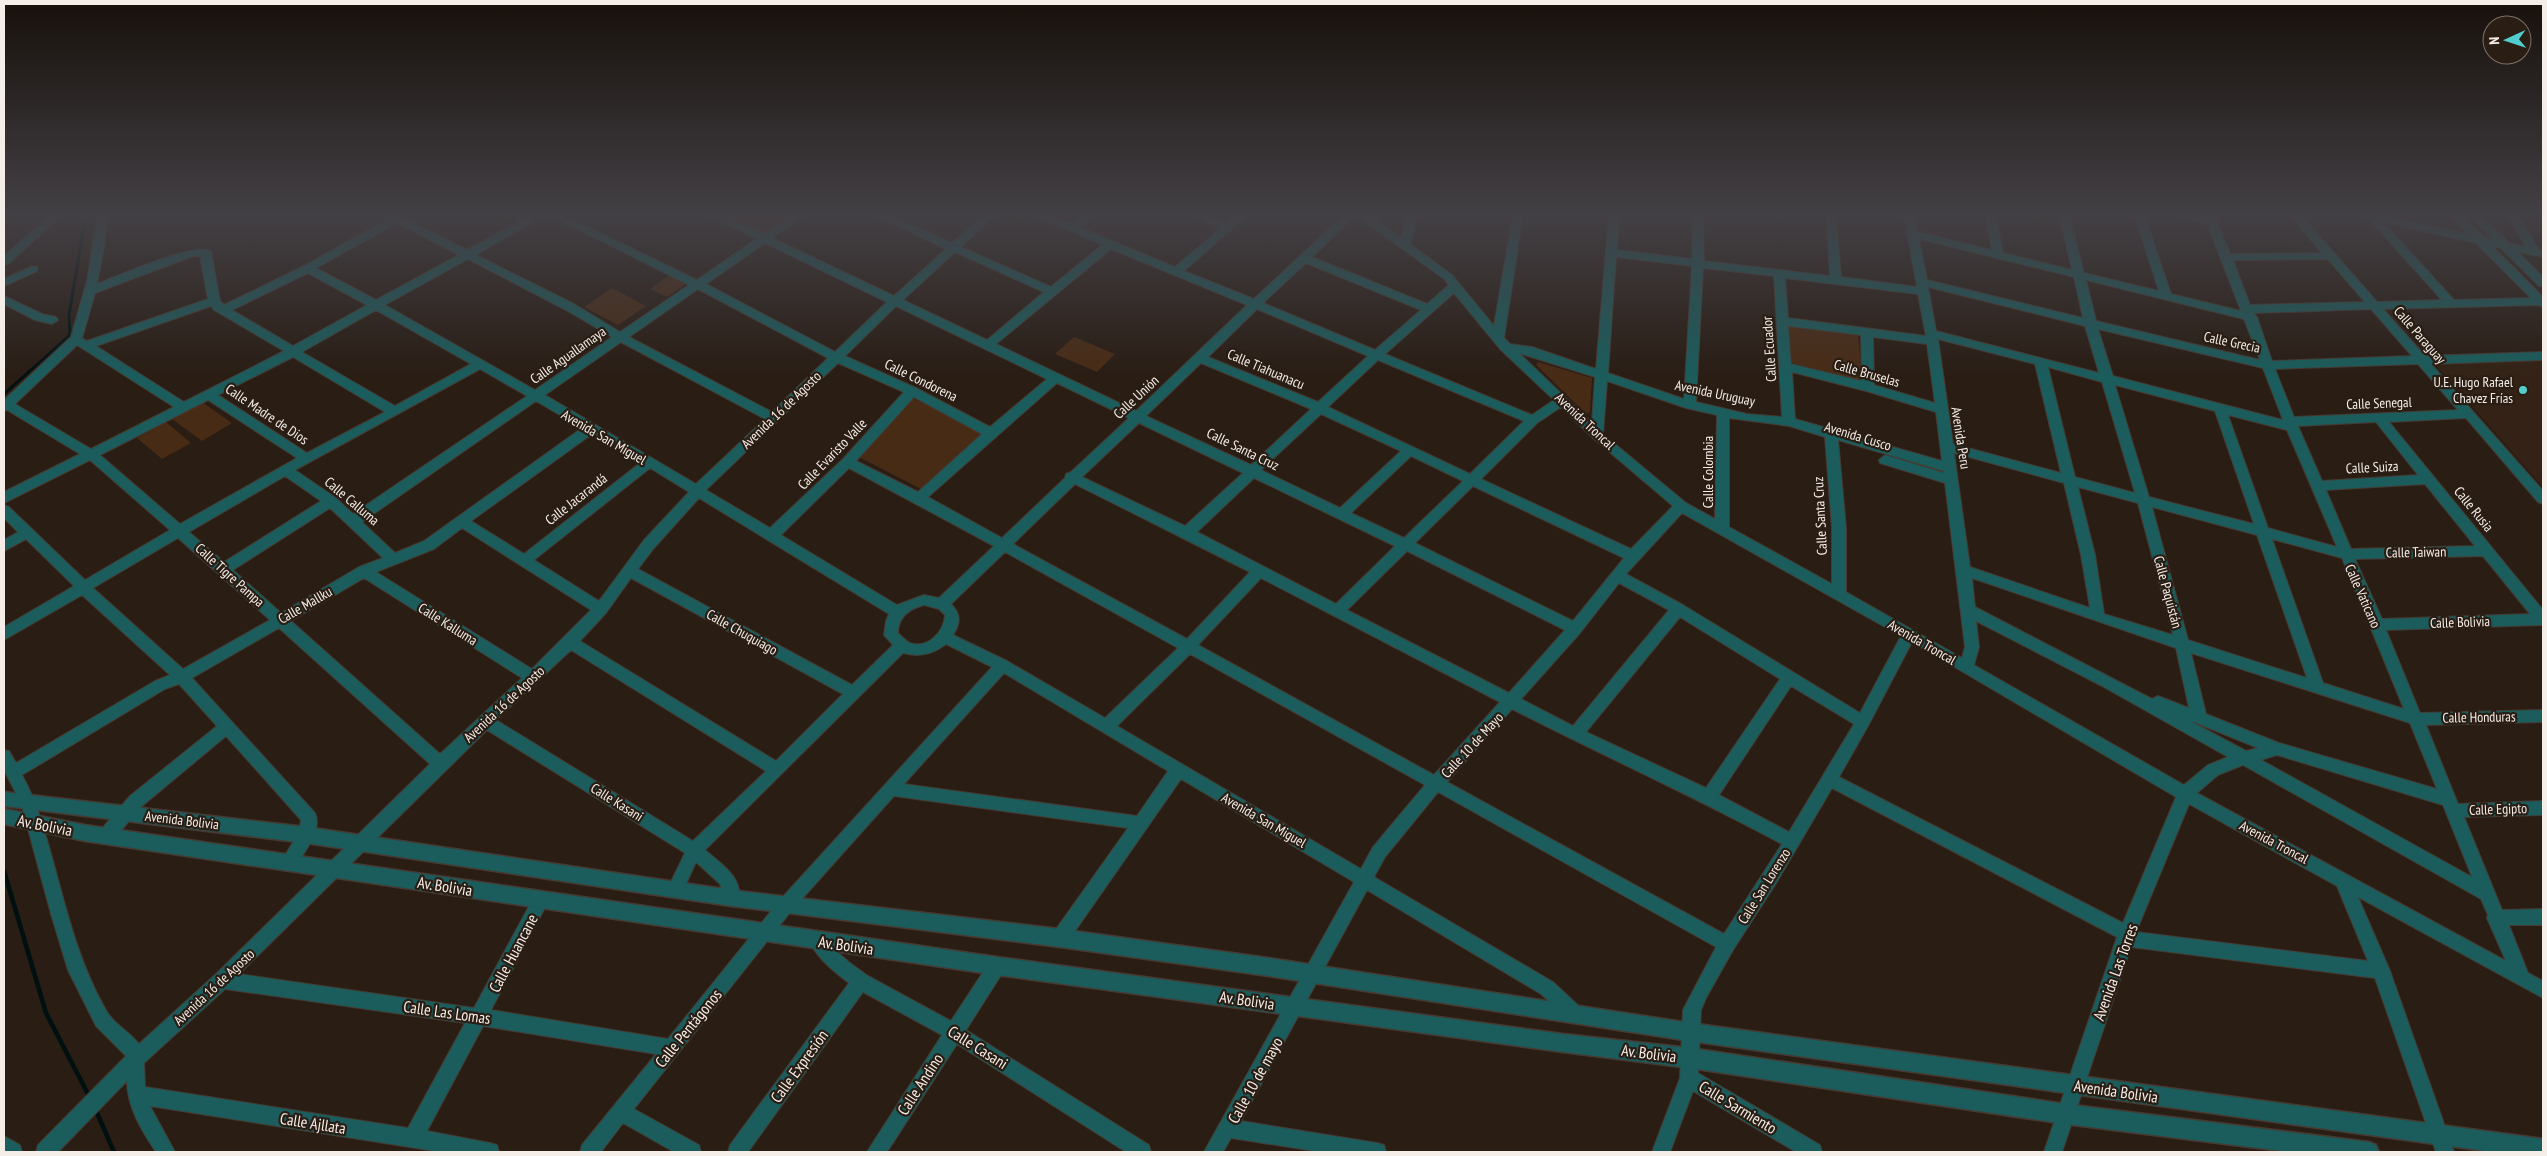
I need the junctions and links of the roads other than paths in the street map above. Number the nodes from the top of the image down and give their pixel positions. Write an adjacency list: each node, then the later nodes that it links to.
1 (96, 268): 42 (street)
2 (154, 268): 42 (street)
3 (208, 268): 47 (street)
4 (308, 268): 51 (street, Avenida San Miguel); 54 (street)
5 (446, 268): 51 (street)
6 (491, 268): 60 (street)
7 (664, 268): 39 (street, Calle Condorena)
8 (720, 268): 39 (street, Calle Aguallamaya)
9 (828, 268): 46 (street, Calle Santa Cruz)
10 (931, 268): 46 (street, Avenida 16 de Agosto)
11 (998, 268): 43 (street)
12 (1082, 268): 43 (street)
13 (1166, 268): 33 (street)
14 (1181, 268): 33 (street)
15 (1294, 268): 52 (street, Calle Unión)
16 (1328, 268): 53 (street)
17 (1436, 268): 40 (street, Avenida Troncal)
18 (1511, 268): 63 (street)
19 (1610, 268): 75 (street)
20 (1698, 268): 83 (street)
21 (1734, 268): 34 (street, Calle Grecia)
22 (1835, 268): 36 (street)
23 (1919, 268): 41 (street, Avenida Peru)
24 (2050, 268): 35 (street)
25 (2076, 268): 35 (street, Calle Paquistán)
26 (2156, 268): 44 (street)
27 (2231, 268): 55 (street, Calle Vaticano)
28 (2341, 268): 50 (street, Calle Paraguay)
29 (2418, 268): 49 (street)
30 (2508, 268): 48 (street)
31 (2528, 268): 38 (street)
32 (33, 269): 37 (street)
33 (1176, 272): 52 (street)
34 (1779, 273): 36 (street, Calle Grecia); 57 (street, Calle Ecuador)
35 (2078, 275): 44 (street); 58 (street, Calle Paquistán)
36 (1836, 280): 41 (street, Calle Grecia)
37 (4, 283)
38 (2543, 283)
39 (697, 284): 60 (street, Calle Aguallamaya); 68 (street, Calle Condorena)
40 (1455, 286): 53 (street); 63 (street, Avenida Troncal)
41 (1923, 287): 58 (street, Calle Grecia); 61 (street, Avenida Peru)
42 (92, 290): 62 (street)
43 (1053, 292): 64 (street)
44 (2166, 296): 55 (street)
45 (4, 300): 56 (street)
46 (896, 300): 64 (street, Calle Santa Cruz); 68 (street, Avenida 16 de Agosto)
47 (214, 301): 54 (street); 62 (street)
48 (2543, 302): 49 (street)
49 (2451, 303): 50 (street)
50 (2373, 305): 55 (street); 70 (street, Calle Paraguay)
51 (378, 306): 65 (street); 72 (street, Avenida San Miguel)
52 (1255, 306): 66 (street); 69 (street, Calle Unión)
53 (1429, 309): 66 (street)
54 (224, 310): 65 (street)
55 (2249, 313): 73 (street, Calle Vaticano)
56 (52, 320)
57 (1782, 321): 59 (street); 74 (street, Calle Ecuador)
58 (2091, 324): 73 (street, Calle Grecia); 77 (street, Calle Paquistán)
59 (1867, 333): 61 (street); 78 (street)
60 (620, 337): 81 (street, Calle Aguallamaya); 92 (street)
61 (1931, 337): 71 (street); 88 (street, Avenida Peru)
62 (82, 342): 84 (street); 85 (street)
63 (1501, 343): 75 (street, Avenida Uruguay); 82 (street, Avenida Troncal)
64 (989, 344): 76 (street, Calle Santa Cruz)
65 (292, 352): 80 (street); 89 (street)
66 (1375, 356): 86 (street); 96 (street)
67 (2543, 356): 70 (street, Calle Grecia)
68 (836, 357): 79 (street, Calle Condorena); 92 (street, Avenida 16 de Agosto)
69 (1200, 358): 86 (street, Calle Tiahuanacu); 93 (street, Calle Unión)
70 (2421, 360): 73 (street, Calle Grecia); 91 (street, Calle Paraguay)
71 (2040, 361): 77 (street); 114 (street)
72 (480, 364): 81 (street, Avenida San Miguel); 89 (street)
73 (2269, 365): 98 (street, Calle Vaticano)
74 (1784, 366): 78 (street, Calle Bruselas); 97 (street, Calle Ecuador)
75 (1602, 376): 83 (street, Avenida Uruguay); 101 (street)
76 (1056, 378): 93 (street, Calle Santa Cruz); 100 (street)
77 (2107, 380): 87 (street); 122 (street, Calle Paquistán)
78 (1868, 387): 88 (street, Calle Bruselas)
79 (912, 390): 100 (street, Calle Condorena); 107 (street, Calle Evaristo Valle)
80 (210, 395): 85 (street); 106 (street, Calle Madre de Dios)
81 (534, 397): 99 (street, Avenida San Miguel); 126 (street, Calle Aguallamaya)
82 (1562, 401): 96 (street); 101 (street, Avenida Troncal)
83 (1690, 405): 90 (street, Avenida Uruguay)
84 (5, 406): 105 (street, Calle Tigre Pampa)
85 (185, 408): 105 (street)
86 (1320, 408): 104 (street, Calle Tiahuanacu); 110 (street)
87 (2220, 409): 98 (street); 130 (street)
88 (1941, 410): 103 (street, Avenida Peru)
89 (396, 412): 106 (street)
90 (1723, 414): 94 (street, Avenida Uruguay); 129 (street, Calle Colombia)
91 (2469, 414): 95 (street, Calle Senegal); 120 (street, Calle Paraguay)
92 (772, 417): 117 (street, Avenida 16 de Agosto)
93 (1138, 417): 110 (street, Calle Santa Cruz); 112 (street, Calle Unión)
94 (1756, 418): 97 (street, Avenida Uruguay); 102 (street, Avenida Cusco)
95 (2379, 418): 98 (street, Calle Senegal); 115 (street, Calle Rusia)
96 (1533, 420): 113 (street)
97 (1789, 422): 102 (street, Avenida Uruguay)
98 (2291, 424): 116 (street, Calle Vaticano)
99 (590, 429): 108 (street, Avenida San Miguel); 127 (street, Calle Mallku)
100 (991, 433): 119 (street)
101 (1597, 434): 123 (street, Avenida Troncal)
102 (1831, 440): 111 (street, Avenida Cusco); 149 (street, Calle Santa Cruz)
103 (1948, 447): 111 (street, Avenida Peru); 114 (street, Calle Taiwan)
104 (1410, 450): 113 (street, Calle Tiahuanacu); 125 (street)
105 (92, 455): 118 (street); 128 (street, Calle Tigre Pampa)
106 (307, 459): 109 (street)
107 (848, 462): 119 (street); 133 (street, Calle Evaristo Valle)
108 (648, 463): 117 (street, Avenida San Miguel); 141 (street, Calle Jacarandá)
109 (286, 470): 121 (street, Calle Calluma); 128 (street)
110 (1253, 472): 125 (street, Calle Santa Cruz); 132 (street)
111 (1951, 474): 144 (street, Avenida Peru)
112 (1071, 477): 132 (street); 134 (street, Calle Unión)
113 (1472, 479): 135 (street); 139 (street, Calle Tiahuanacu)
114 (2068, 479): 122 (street, Calle Taiwan); 156 (street)
115 (2429, 479): 116 (street, Calle Suiza); 137 (street, Calle Rusia)
116 (2316, 486): 138 (street, Calle Vaticano)
117 (697, 491): 133 (street, Avenida San Miguel); 143 (street, Avenida 16 de Agosto)
118 (4, 498)
119 (919, 498): 134 (street)
120 (2543, 499)
121 (331, 500): 126 (street, Calle Calluma); 142 (street)
122 (2144, 500): 130 (street, Calle Taiwan); 165 (street, Calle Paquistán)
123 (1681, 506): 129 (street, Avenida Troncal); 139 (street, Calle 10 de Mayo)
124 (4, 510): 131 (street)
125 (1342, 514): 135 (street, Calle Santa Cruz)
126 (353, 521): 140 (street, Calle Calluma)
127 (462, 522): 140 (street, Calle Mallku); 141 (street)
128 (178, 529): 142 (street, Calle Tigre Pampa); 148 (street)
129 (1722, 530): 149 (street, Avenida Troncal)
130 (2264, 532): 138 (street, Calle Taiwan); 174 (street)
131 (26, 533): 136 (street); 148 (street)
132 (1187, 533): 146 (street)
133 (772, 535): 155 (street, Avenida San Miguel)
134 (1004, 544): 150 (street, Calle Unión); 167 (street)
135 (1404, 544): 154 (street); 160 (street, Calle Santa Cruz)
136 (4, 546)
137 (2487, 551): 138 (street, Calle Taiwan); 158 (street, Calle Rusia)
138 (2345, 554): 159 (street, Calle Vaticano)
139 (1634, 556): 147 (street, Calle 10 de Mayo)
140 (394, 560): 145 (street, Calle Mallku)
141 (524, 561): 151 (street)
142 (223, 569): 157 (street, Calle Tigre Pampa)
143 (630, 570): 151 (street, Avenida 16 de Agosto); 175 (street, Calle Chuquiago)
144 (1964, 570): 153 (street, Avenida Peru); 156 (street, Calle Honduras)
145 (364, 571): 157 (street, Calle Mallku); 172 (street, Calle Kalluma)
146 (1259, 571): 154 (street); 167 (street)
147 (1618, 576): 152 (street); 160 (street, Calle 10 de Mayo)
148 (83, 588): 161 (street); 171 (street)
149 (1839, 595): 162 (street, Avenida Troncal)
150 (943, 603): 155 (street); 163 (street)
151 (601, 609): 164 (street, Avenida 16 de Agosto)
152 (1678, 609): 170 (street); 184 (street)
153 (1966, 609): 169 (street, Avenida Peru); 173 (street)
154 (1338, 610): 176 (street)
155 (897, 612): 166 (street)
156 (2098, 617): 165 (street, Calle Honduras)
157 (280, 619): 171 (street, Calle Mallku); 188 (street, Calle Tigre Pampa)
158 (2543, 619): 159 (street, Calle Bolivia)
159 (2377, 625): 179 (street, Calle Vaticano)
160 (1575, 629): 176 (street, Calle 10 de Mayo)
161 (4, 634)
162 (1909, 634): 169 (street, Avenida Troncal); 181 (street, Calle San Lorenzo)
163 (946, 638): 166 (street); 168 (street, Avenida San Miguel)
164 (570, 642): 172 (street, Avenida 16 de Agosto); 189 (street)
165 (2182, 643): 174 (street, Calle Honduras); 178 (street, Calle Paquistán)
166 (901, 646): 175 (street)
167 (1188, 647): 183 (street); 193 (street)
168 (1002, 666): 183 (street, Avenida San Miguel); 194 (street, Calle Pentágonos)
169 (1966, 668): 195 (street, Avenida Troncal)
170 (1789, 676): 181 (street); 196 (street)
171 (182, 677): 182 (street); 191 (street, Calle Mallku)
172 (533, 678): 180 (street, Avenida 16 de Agosto)
173 (2104, 680): 178 (street); 187 (street)
174 (2317, 687): 179 (street, Calle Honduras)
175 (854, 693): 189 (street)
176 (1512, 701): 184 (street); 193 (street, Calle 10 de Mayo)
177 (2543, 716): 179 (street, Calle Honduras)
178 (2199, 718): 185 (street)
179 (2416, 719): 199 (street, Calle Vaticano)
180 (485, 721): 188 (street, Avenida 16 de Agosto); 209 (street, Calle Kasani)
181 (1863, 722): 192 (street, Calle San Lorenzo)
182 (227, 727): 201 (street); 205 (street)
183 (1106, 727): 190 (street, Avenida San Miguel)
184 (1575, 734): 196 (street)
185 (2277, 750): 187 (street); 199 (street)
186 (4, 756): 191 (street)
187 (2244, 758): 195 (street); 215 (street)
188 (440, 764): 208 (street, Avenida 16 de Agosto)
189 (777, 770): 209 (street)
190 (1178, 770): 204 (street); 212 (street, Avenida San Miguel)
191 (13, 773): 198 (street)
192 (1830, 779): 207 (street, Calle San Lorenzo); 222 (street)
193 (1436, 783): 212 (street, Calle 10 de Mayo); 225 (street)
194 (889, 789): 204 (street); 218 (street, Calle Pentágonos)
195 (2185, 794): 213 (street, Avenida Troncal); 222 (street, Avenida Las Torres)
196 (1709, 797): 207 (street)
197 (4, 799): 198 (street, Avenida Bolivia)
198 (30, 802): 201 (street, Avenida Bolivia); 203 (street)
199 (2450, 805): 200 (street, Calle Egipto); 215 (street, Calle Vaticano)
200 (2543, 808)
201 (124, 814): 205 (street, Avenida Bolivia); 206 (street)
202 (4, 817): 203 (street, Av. Bolivia)
203 (35, 822): 206 (street, Av. Bolivia); 240 (street)
204 (1139, 824): 223 (street)
205 (306, 834): 208 (street, Avenida Bolivia); 210 (street)
206 (106, 836): 210 (street, Av. Bolivia)
207 (1791, 841): 225 (street, Calle San Lorenzo)
208 (359, 843): 211 (street, Avenida 16 de Agosto); 214 (street, Av. Bolivia)
209 (694, 850): 214 (street); 216 (street, Calle Kasani)
210 (289, 862): 211 (street, Av. Bolivia)
211 (335, 869): 217 (street, Av. Bolivia); 230 (street, Avenida 16 de Agosto)
212 (1364, 878): 228 (street, Calle 10 de Mayo); 234 (street, Avenida San Miguel)
213 (2342, 878): 227 (street); 229 (street, Avenida Troncal)
214 (675, 890): 216 (street, Av. Bolivia)
215 (2486, 893): 220 (street, Calle Vaticano)
216 (731, 898): 218 (street, Av. Bolivia)
217 (541, 900): 221 (street, Av. Bolivia); 235 (street, Calle Huancane)
218 (786, 905): 221 (street, Calle Pentágonos); 223 (street, Av. Bolivia)
219 (2543, 917): 220 (street)
220 (2495, 918): 229 (street, Calle Vaticano)
221 (764, 933): 224 (street, Av. Bolivia); 238 (street, Calle Pentágonos)
222 (2127, 936): 227 (street); 242 (street, Avenida Las Torres)
223 (1060, 938): 228 (street, Av. Bolivia)
224 (817, 940): 226 (street, Av. Bolivia); 231 (street, Calle Casani)
225 (1727, 944): 237 (street, Calle San Lorenzo)
226 (997, 966): 233 (street, Av. Bolivia); 236 (street, Calle Andino)
227 (2381, 971): 248 (street)
228 (1314, 973): 233 (street, Calle 10 de Mayo); 234 (street, Av. Bolivia)
229 (2521, 976): 232 (street, Avenida Troncal)
230 (222, 980): 235 (street, Calle Las Lomas); 240 (street, Avenida 16 de Agosto)
231 (861, 980): 236 (street, Calle Casani); 257 (street, Calle Expresión)
232 (2543, 990)
233 (1296, 1006): 239 (street, Av. Bolivia); 246 (street, Calle 10 de mayo)
234 (1575, 1014): 237 (street, Av. Bolivia)
235 (479, 1017): 238 (street, Calle Las Lomas); 247 (street, Calle Huancane)
236 (954, 1032): 258 (street, Calle Andino); 259 (street, Calle Casani)
237 (1690, 1032): 239 (street, Calle San Lorenzo); 242 (street, Avenida Bolivia)
238 (672, 1048): 244 (street, Calle Pentágonos)
239 (1690, 1058): 241 (street, Calle San Lorenzo); 245 (street, Avenida Bolivia)
240 (136, 1059): 243 (street); 252 (street, Avenida 16 de Agosto)
241 (1689, 1078): 262 (street, Calle San Lorenzo); 263 (street, Calle Sarmiento)
242 (2075, 1086): 245 (street, Avenida Las Torres); 248 (street, Avenida Bolivia)
243 (136, 1095): 247 (street, Calle Ajllata); 253 (street)
244 (621, 1112): 255 (street, Calle Pentágonos); 256 (street)
245 (2065, 1114): 264 (street, Avenida Las Torres); 265 (street, Avenida Bolivia)
246 (1228, 1128): 260 (street, Calle 10 de mayo); 261 (street)
247 (413, 1138): 254 (street, Calle Ajllata)
248 (2442, 1144): 250 (street, Avenida Bolivia)
249 (4, 1145): 251 (street)
250 (2543, 1149)
251 (13, 1152)
252 (45, 1152)
253 (166, 1152)
254 (490, 1152)
255 (589, 1152)
256 (692, 1152)
257 (737, 1152)
258 (876, 1152)
259 (1142, 1152)
260 (1213, 1152)
261 (1368, 1152)
262 (1661, 1152)
263 (1813, 1152)
264 (2053, 1152)
265 (2369, 1152)

